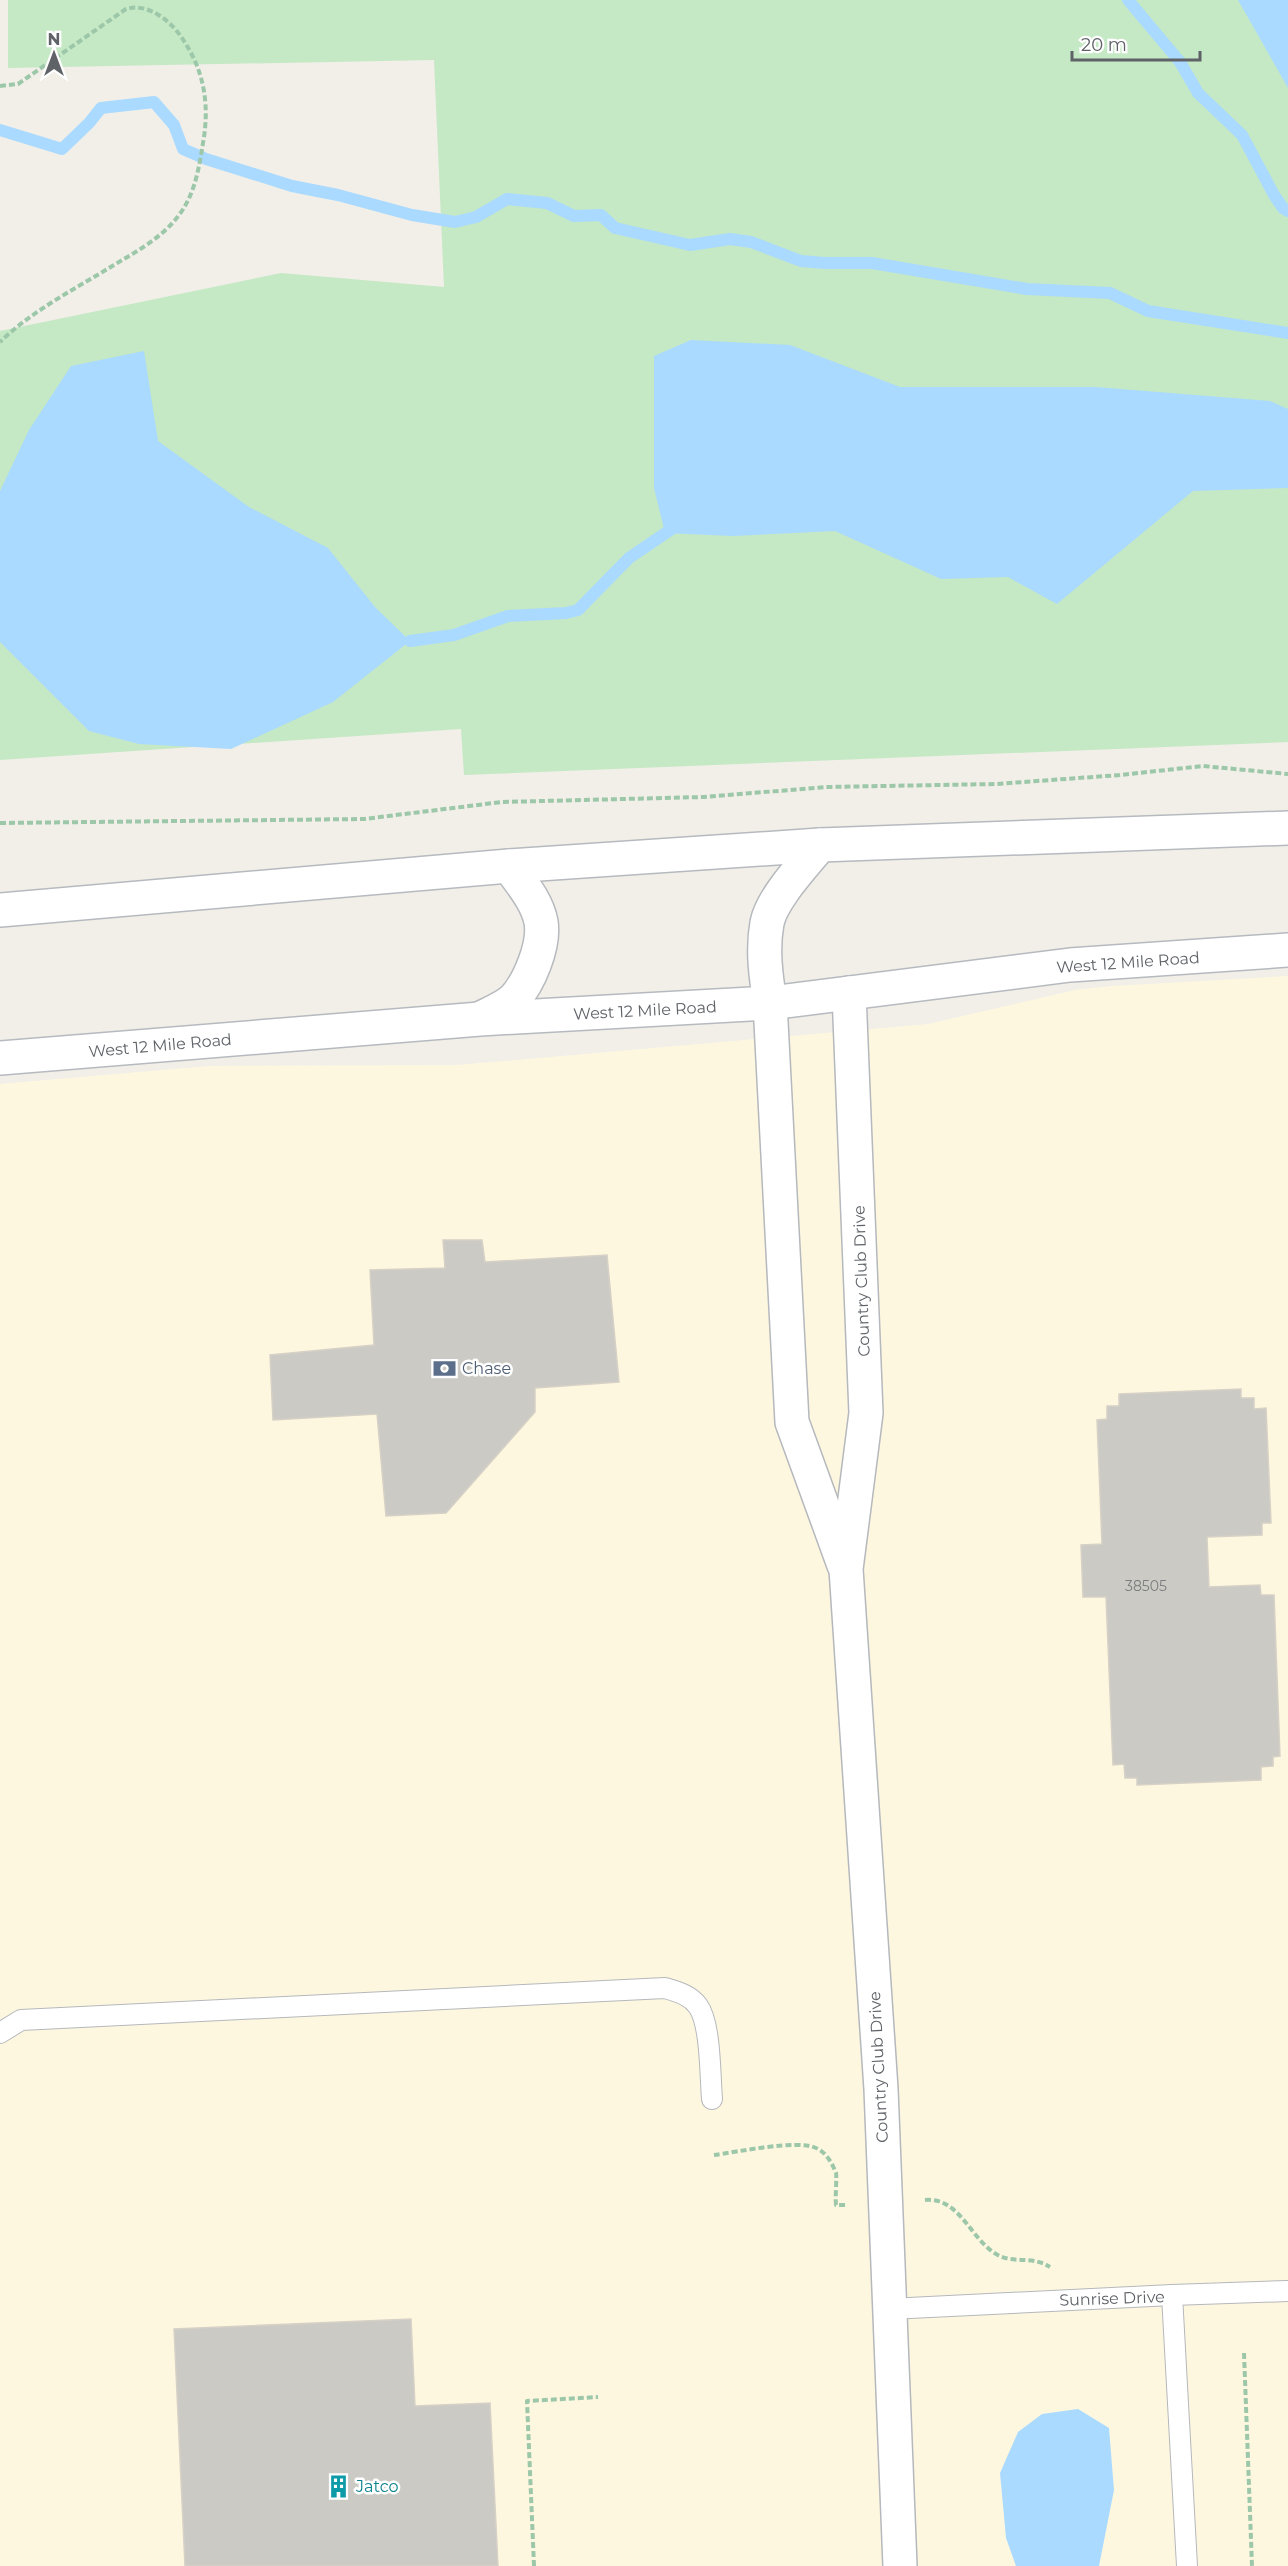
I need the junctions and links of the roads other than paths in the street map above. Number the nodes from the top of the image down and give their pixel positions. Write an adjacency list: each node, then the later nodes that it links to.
1 (1288, 828): 2 (main road)
2 (820, 845): 3 (main road); 7 (main road, Country Club Drive)
3 (509, 866): 4 (main road); 8 (main road)
4 (0, 910)
5 (1288, 950): 6 (main road, West 12 Mile Road)
6 (849, 993): 7 (main road, West 12 Mile Road); 10 (main road, Country Club Drive)
7 (770, 1003): 8 (main road, West 12 Mile Road); 10 (main road, Country Club Drive)
8 (480, 1019): 9 (main road, West 12 Mile Road)
9 (0, 1058)
10 (846, 1569): 15 (main road, Country Club Drive)
11 (0, 2033): 12 (lane)
12 (712, 2099)
13 (1288, 2291): 14 (lane)
14 (1172, 2295): 15 (lane, Sunrise Drive); 17 (lane, Sunrise Drive)
15 (889, 2309): 16 (main road, Country Club Drive)
16 (900, 2566)
17 (1187, 2566)

